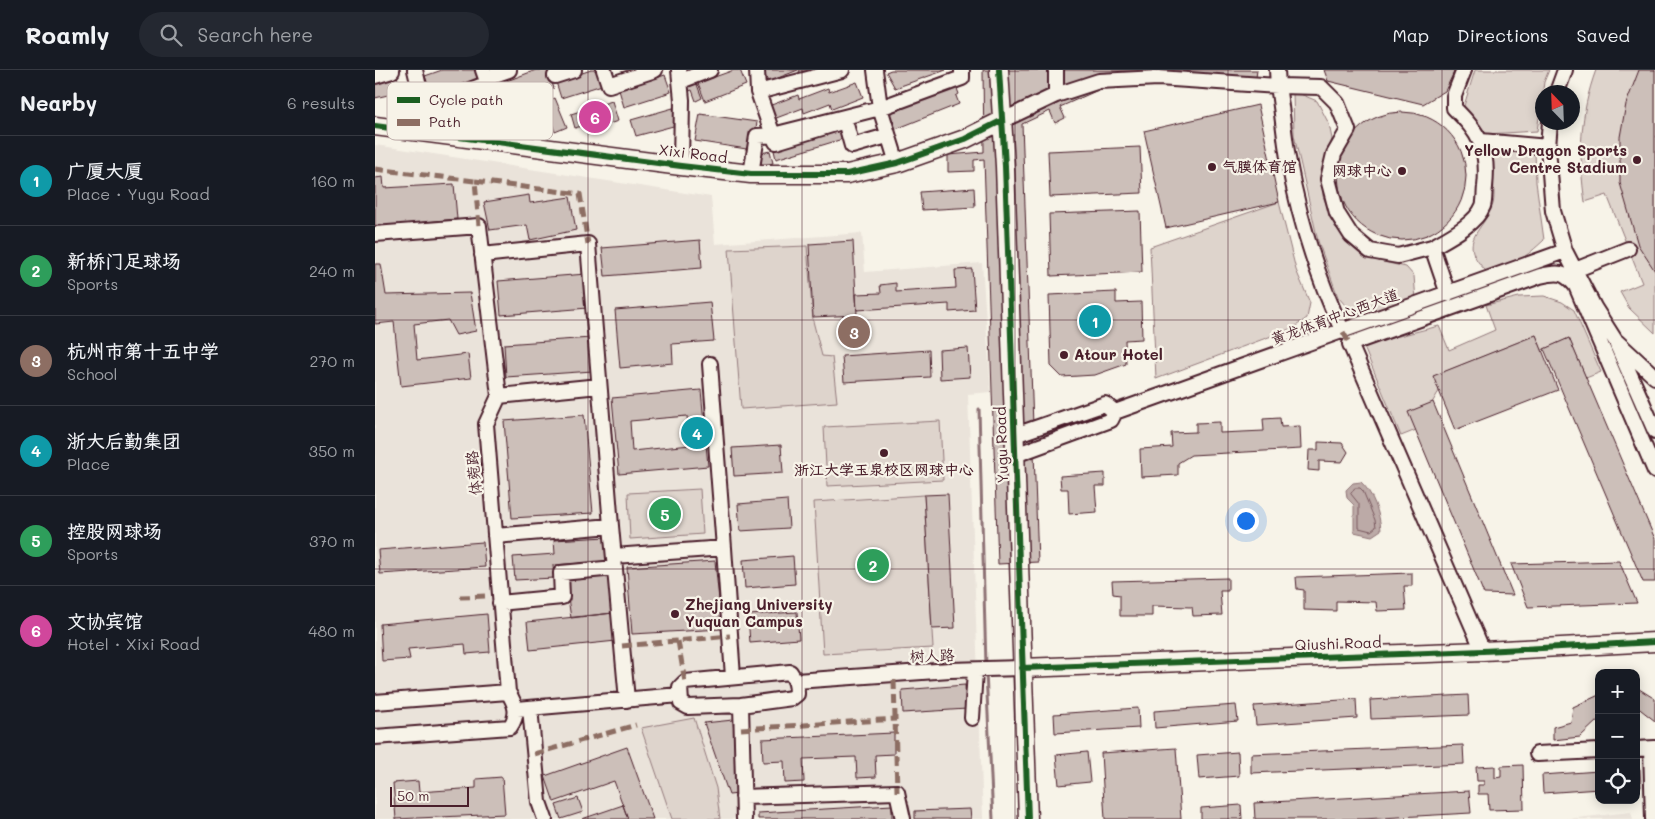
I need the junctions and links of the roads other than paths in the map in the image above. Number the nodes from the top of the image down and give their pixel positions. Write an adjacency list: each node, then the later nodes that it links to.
1 (509, 70): 18 (street)
2 (574, 70): 19 (street)
3 (604, 70): 4 (street)
4 (655, 70)
5 (710, 70): 16 (street)
6 (757, 70): 22 (street)
7 (842, 70): 22 (street)
8 (875, 70): 24 (street)
9 (962, 70): 24 (street)
10 (999, 70): 25 (main road, Yugu Road)
11 (1277, 70): 21 (street)
12 (1464, 70): 30 (street)
13 (1565, 70): 20 (street)
14 (392, 71): 17 (street)
15 (1055, 71): 23 (street)
16 (685, 75): 34 (street)
17 (375, 76)
18 (485, 76)
19 (555, 76)
20 (1560, 85)
21 (1278, 86): 23 (street); 37 (street); 43 (street)
22 (758, 92): 27 (street)
23 (1057, 95): 25 (street)
24 (880, 108): 27 (street); 28 (street)
25 (1001, 121): 33 (main road, Xixi Road); 51 (main road, Yugu Road)
26 (1549, 130): 32 (street)
27 (773, 135): 28 (street); 35 (street)
28 (887, 136): 33 (street)
29 (485, 140): 31 (main road, Xixi Road)
30 (1481, 140): 32 (street); 37 (street)
31 (499, 142): 34 (main road, Xixi Road)
32 (1547, 147): 39 (street)
33 (897, 163): 35 (main road, Xixi Road)
34 (681, 166): 35 (main road, Xixi Road)
35 (751, 174)
36 (375, 234): 40 (street)
37 (1432, 247): 42 (street)
38 (1628, 248): 41 (street)
39 (1565, 251): 41 (street); 42 (street, 黄龙体育中心西大道)
40 (483, 255): 47 (street); 48 (street)
41 (1575, 270): 44 (street)
42 (1448, 294): 43 (street, 黄龙体育中心西大道)
43 (1343, 332): 49 (street, 黄龙体育中心西大道)
44 (1615, 340): 46 (street); 50 (street)
45 (710, 364): 56 (street)
46 (1655, 377)
47 (599, 386): 48 (street); 54 (street)
48 (499, 396): 55 (street, 体菀路)
49 (1115, 412): 51 (street, 黄龙体育中心西大道); 52 (street, 黄龙体育中心西大道)
50 (1655, 431)
51 (1015, 435): 52 (main road, Yugu Road)
52 (1015, 455): 61 (main road, Yugu Road)
53 (1655, 471): 60 (street)
54 (611, 526): 55 (street); 57 (street)
55 (495, 536): 58 (street, 体菀路)
56 (724, 548): 57 (street); 63 (street)
57 (614, 562): 58 (street); 67 (street)
58 (500, 603): 65 (street, 体菀路)
59 (1655, 642): 60 (main road, Qiushi Road)
60 (1483, 651): 61 (main road, Qiushi Road)
61 (1014, 669): 62 (street, 树人路); 82 (main road, Yugu Road)
62 (973, 671): 64 (street, 树人路); 71 (street)
63 (733, 678): 64 (street); 66 (street)
64 (797, 684): 69 (street)
65 (508, 692): 68 (street); 70 (street)
66 (680, 695): 67 (street); 69 (street)
67 (627, 700): 70 (street)
68 (375, 702)
69 (741, 705): 77 (street)
70 (523, 709): 72 (street); 79 (street)
71 (972, 718)
72 (375, 737)
73 (1653, 748): 74 (street); 78 (street)
74 (1640, 749)
75 (1595, 751): 76 (street)
76 (1537, 754)
77 (743, 797): 80 (street); 81 (street)
78 (1653, 811)
79 (545, 819)
80 (744, 819)
81 (903, 819)
82 (1028, 819)

